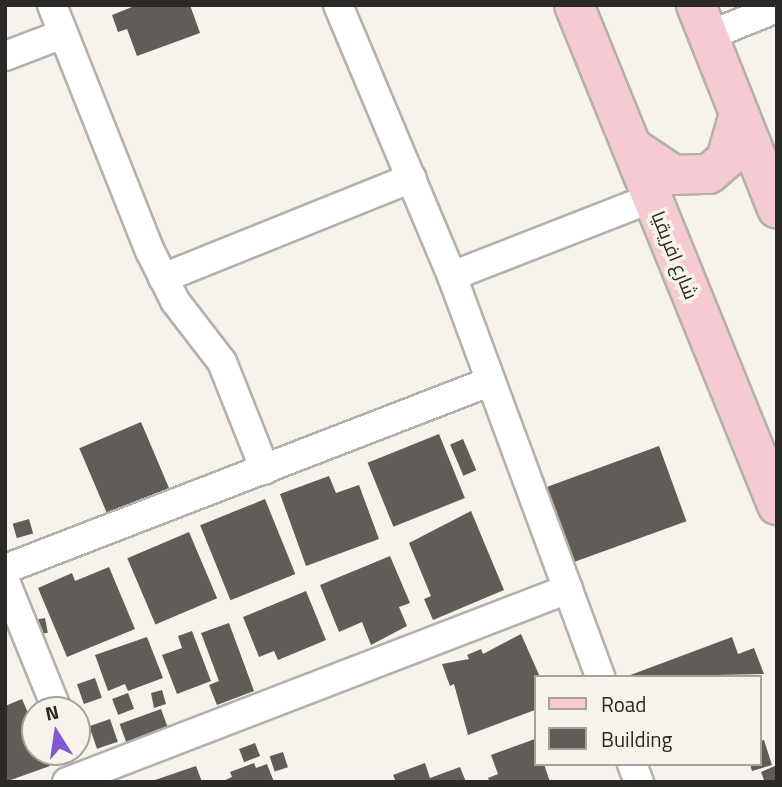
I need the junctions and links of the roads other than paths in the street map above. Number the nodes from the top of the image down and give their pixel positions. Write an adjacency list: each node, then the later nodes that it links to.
1 (52, 5): 6 (street)
2 (338, 5): 10 (street)
3 (575, 5): 9 (street, شارع افريقيا)
4 (777, 8): 5 (street)
5 (702, 20): 8 (street)
6 (63, 34): 7 (street); 14 (street)
7 (5, 56)
8 (739, 114): 9 (street); 12 (street)
9 (632, 147): 11 (street, شارع افريقيا)
10 (412, 178): 13 (street); 14 (street)
11 (652, 198): 13 (street); 17 (street, شارع افريقيا)
12 (777, 209)
13 (452, 276): 15 (street)
14 (163, 278): 16 (street)
15 (489, 382): 16 (street); 20 (street)
16 (265, 470): 18 (street)
17 (777, 505)
18 (5, 569)
19 (5, 581): 22 (street)
20 (568, 589): 21 (street); 23 (street)
21 (599, 675)
22 (51, 696)
23 (77, 773)

